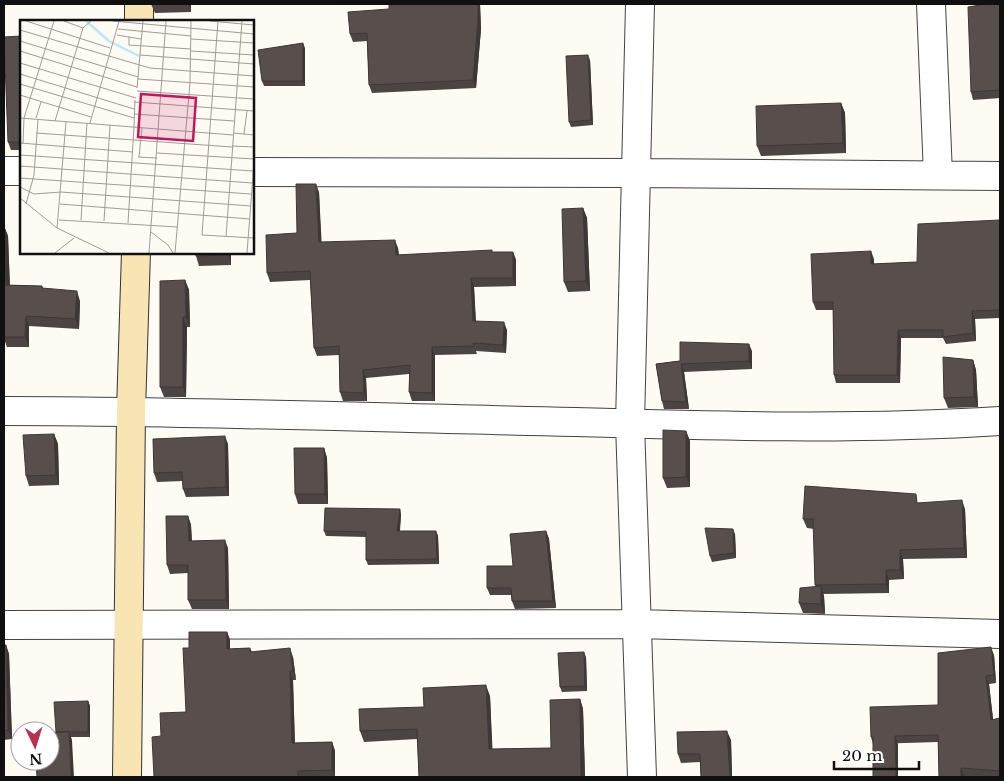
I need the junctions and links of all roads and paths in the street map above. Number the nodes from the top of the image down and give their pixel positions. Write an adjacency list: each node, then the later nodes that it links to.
1 (139, 4): 4 (street)
2 (640, 4): 8 (street)
3 (931, 4): 9 (street)
4 (139, 20)
5 (4, 171): 6 (street)
6 (20, 171)
7 (254, 172): 8 (street)
8 (637, 173): 9 (street); 15 (street)
9 (938, 175): 10 (street)
10 (1000, 176)
11 (136, 254): 13 (street)
12 (4, 411): 13 (street)
13 (131, 411): 15 (street); 18 (street)
14 (1000, 421): 15 (street)
15 (630, 424): 16 (street)
16 (637, 624): 18 (street); 19 (street); 21 (street)
17 (4, 625): 18 (street)
18 (128, 626): 20 (street)
19 (1000, 634)
20 (127, 777)
21 (642, 777)

